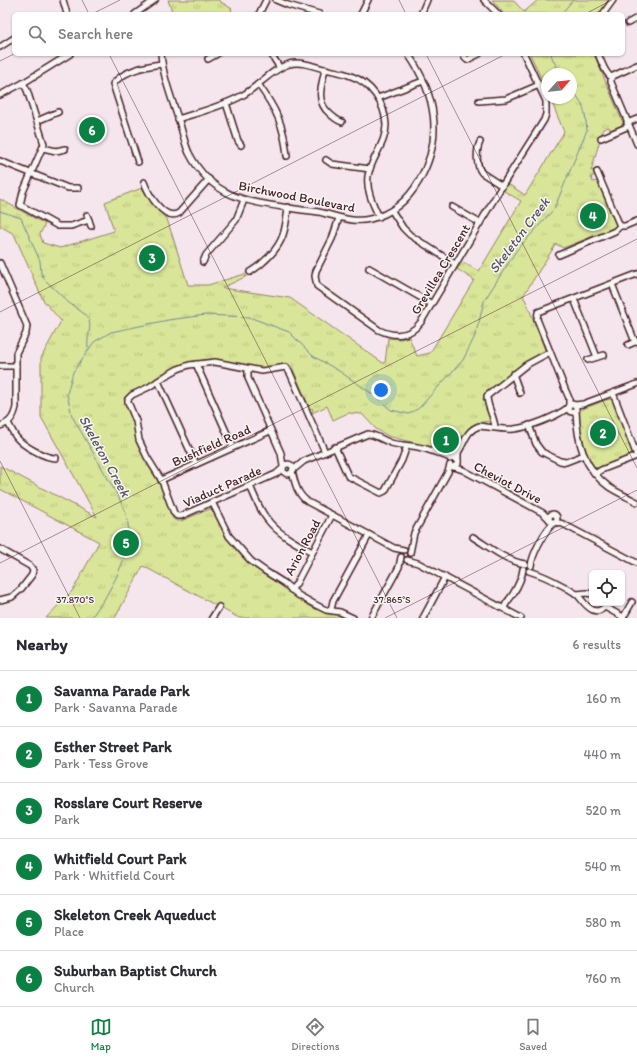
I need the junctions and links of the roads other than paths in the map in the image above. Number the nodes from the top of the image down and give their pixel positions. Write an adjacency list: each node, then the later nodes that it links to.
1 (63, 0): 9 (street)
2 (155, 0): 10 (street)
3 (266, 0): 11 (street)
4 (276, 0): 12 (street)
5 (368, 0): 13 (street)
6 (427, 0): 14 (street)
7 (484, 0): 15 (street)
8 (613, 0): 16 (street)
9 (66, 12)
10 (140, 12)
11 (260, 12)
12 (312, 12)
13 (362, 12)
14 (422, 12)
15 (496, 12)
16 (604, 12)
17 (12, 39): 18 (street)
18 (0, 46)
19 (67, 56): 35 (street)
20 (161, 56): 29 (street, Birchwood Boulevard)
21 (213, 56): 28 (street)
22 (272, 56): 31 (street)
23 (409, 56): 34 (street, Birchwood Boulevard)
24 (464, 56): 25 (street)
25 (474, 56)
26 (525, 56): 37 (street, Grevillea Crescent)
27 (599, 56): 33 (street)
28 (208, 59)
29 (162, 64): 43 (street, Birchwood Boulevard); 57 (street)
30 (637, 65): 33 (street)
31 (280, 68): 32 (street); 36 (street)
32 (325, 69): 39 (street); 46 (street)
33 (612, 77): 47 (street)
34 (423, 81): 39 (street); 68 (street, Birchwood Boulevard)
35 (23, 83): 38 (street); 45 (street)
36 (258, 84): 41 (street); 54 (street)
37 (539, 85): 40 (street); 63 (street, Grevillea Crescent)
38 (0, 95)
39 (378, 98): 58 (street)
40 (479, 101)
41 (226, 103): 43 (street); 51 (street)
42 (58, 112): 45 (street)
43 (178, 119): 60 (street, Birchwood Boulevard)
44 (637, 119): 47 (street)
45 (37, 121): 52 (street)
46 (342, 122)
47 (628, 124): 48 (street); 50 (street)
48 (601, 138)
49 (480, 142): 63 (street)
50 (637, 144)
51 (241, 145)
52 (43, 148): 53 (street); 59 (street)
53 (65, 149)
54 (287, 156)
55 (326, 160): 58 (street)
56 (0, 161): 59 (street)
57 (138, 162)
58 (370, 170): 69 (street)
59 (32, 173): 64 (street); 73 (street)
60 (209, 179): 62 (street); 65 (street, Birchwood Boulevard)
61 (593, 179): 74 (street)
62 (144, 182)
63 (502, 186): 72 (street, Grevillea Crescent)
64 (78, 188)
65 (244, 200): 66 (street, Birchwood Boulevard); 77 (street)
66 (288, 207): 70 (street, Birchwood Boulevard); 80 (street)
67 (452, 207): 72 (street)
68 (392, 211): 69 (street, Birchwood Boulevard); 78 (street)
69 (378, 217): 70 (street, Birchwood Boulevard)
70 (339, 218): 84 (street, Grevillea Crescent)
71 (637, 221): 74 (street)
72 (480, 223): 78 (street, Grevillea Crescent)
73 (91, 226)
74 (620, 226): 75 (street)
75 (559, 255)
76 (0, 262): 93 (street)
77 (203, 262)
78 (455, 264): 84 (street, Grevillea Crescent)
79 (369, 268): 84 (street)
80 (250, 272)
81 (637, 274): 82 (street)
82 (612, 284): 83 (street); 85 (street)
83 (574, 299): 87 (street); 89 (street)
84 (432, 304)
85 (636, 342): 86 (street)
86 (628, 344)
87 (550, 352): 95 (street); 100 (street)
88 (604, 355): 89 (street)
89 (597, 357): 90 (street)
90 (588, 360)
91 (196, 364): 94 (street); 96 (street); 107 (street)
92 (0, 366): 93 (street)
93 (16, 366): 101 (street)
94 (248, 369): 105 (street); 110 (street)
95 (513, 374): 98 (street); 104 (street)
96 (158, 380): 117 (street); 123 (street)
97 (637, 384): 99 (street)
98 (520, 393)
99 (613, 393): 100 (street); 112 (street)
100 (573, 408): 102 (street); 111 (street)
101 (8, 423): 103 (street); 113 (street)
102 (529, 425): 104 (street); 111 (street)
103 (0, 426)
104 (495, 427): 109 (street)
105 (270, 431): 107 (street, Bushfield Road); 118 (street)
106 (407, 446): 108 (street); 108 (street); 116 (street)
107 (233, 447): 117 (street, Bushfield Road)
108 (335, 448): 110 (street)
109 (458, 451): 114 (street); 116 (street)
110 (325, 452): 115 (street)
111 (584, 455): 122 (street)
112 (637, 456): 122 (street)
113 (56, 458)
114 (458, 461): 116 (street); 119 (street, Cheviot Drive)
115 (301, 463): 118 (street); 120 (street)
116 (451, 463): 119 (street, Cheviot Drive); 134 (street)
117 (196, 464): 123 (street, Bushfield Road)
118 (286, 465): 120 (street); 120 (street); 121 (street, Viaduct Parade)
119 (463, 470): 127 (street, Cheviot Drive)
120 (290, 472): 121 (street, Viaduct Parade); 128 (street)
121 (276, 474): 124 (street, Viaduct Parade)
122 (595, 474): 126 (street)
123 (161, 480): 125 (street, Viaduct Parade)
124 (250, 486): 125 (street, Viaduct Parade); 138 (street)
125 (212, 502): 147 (street)
126 (637, 502)
127 (543, 513): 129 (street, Cheviot Drive); 130 (street, Cheviot Drive)
128 (332, 515): 132 (street); 138 (street, Arion Road)
129 (555, 515): 130 (street); 131 (street, Cheviot Drive)
130 (552, 521): 131 (street, Cheviot Drive); 145 (street)
131 (563, 524): 143 (street, Cheviot Drive)
132 (369, 535): 135 (street); 156 (street)
133 (473, 537): 145 (street)
134 (412, 542): 137 (street); 139 (street)
135 (394, 548): 137 (street); 140 (street)
136 (0, 549): 150 (street)
137 (404, 550): 139 (street); 140 (street)
138 (312, 552): 147 (street, Arion Road)
139 (410, 554): 141 (street); 142 (street)
140 (401, 556): 141 (street); 144 (street)
141 (407, 560): 142 (street); 144 (street)
142 (418, 563): 146 (street)
143 (637, 563)
144 (399, 567): 159 (street)
145 (527, 567): 148 (street); 155 (street)
146 (445, 577): 155 (street); 160 (street)
147 (291, 590): 156 (street)
148 (576, 594): 149 (street); 152 (street)
149 (589, 594)
150 (0, 600)
151 (632, 602): 162 (street)
152 (604, 606)
153 (606, 606): 162 (street)
154 (219, 607): 157 (street)
155 (504, 608): 161 (street)
156 (331, 610): 158 (street)
157 (212, 618)
158 (353, 618)
159 (371, 618)
160 (423, 618)
161 (521, 618)
162 (623, 618)

